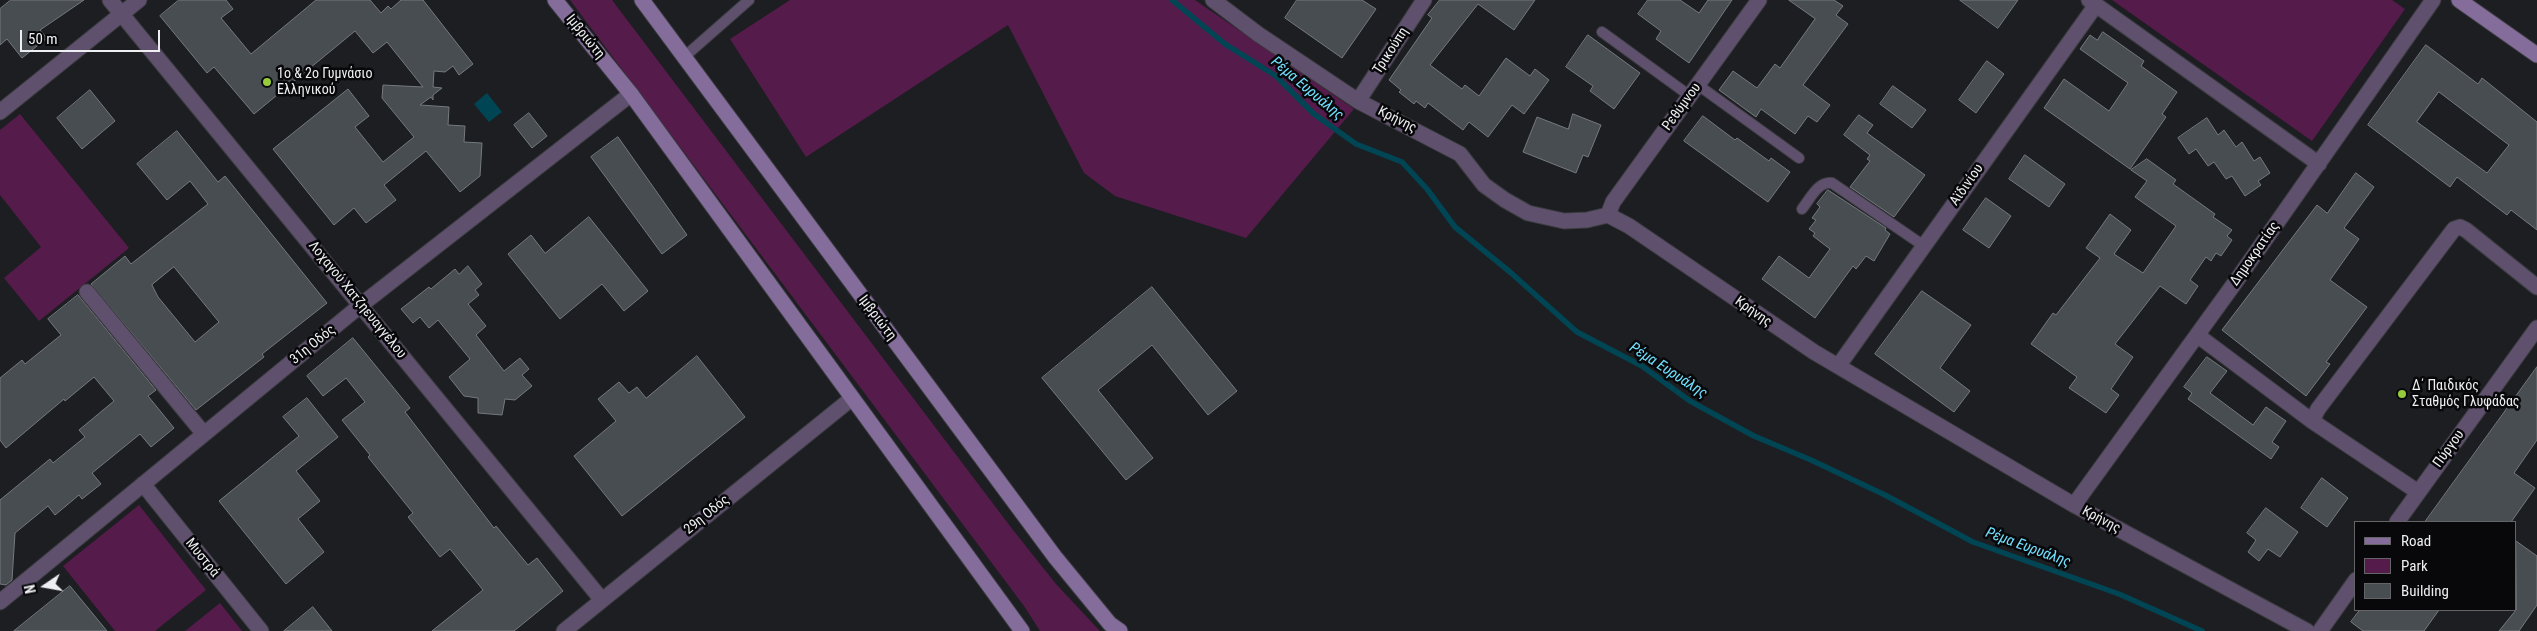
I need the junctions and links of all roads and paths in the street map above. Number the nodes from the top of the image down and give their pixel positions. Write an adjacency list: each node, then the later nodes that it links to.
1 (110, 0): 12 (street, Λοχαγού Χατζηευαγγέλου)
2 (139, 0): 12 (street)
3 (555, 0): 17 (street, Ιμβριώτη)
4 (642, 0): 15 (street, Ιμβριώτη)
5 (749, 0): 15 (lane)
6 (1213, 0): 18 (street, Κρήνης)
7 (1424, 0): 18 (street, Τρικούπη)
8 (1759, 0): 16 (street, Ρεθύμνου)
9 (2433, 0): 21 (street, Δημοκρατίας)
10 (2459, 0): 14 (street)
11 (2092, 2): 21 (street, Αϊδινίου); 24 (street, Αϊδινίου)
12 (121, 13): 19 (street); 27 (street, Λοχαγού Χατζηευαγγέλου)
13 (1602, 32): 16 (lane)
14 (2537, 55)
15 (683, 58): 44 (street, Ιμβριώτη)
16 (1694, 90): 20 (lane); 23 (street, Ρεθύμνου)
17 (631, 94): 27 (street, 31η Οδός); 31 (street, Ιμβριώτη)
18 (1358, 101): 23 (street, Κρήνης)
19 (0, 112)
20 (1799, 158)
21 (2318, 164): 29 (street, Δημοκρατίας)
22 (1802, 209): 24 (lane)
23 (1608, 215): 30 (street, Κρήνης)
24 (1924, 246): 30 (street, Αϊδινίου)
25 (2537, 287): 32 (street)
26 (86, 292): 33 (street)
27 (361, 305): 33 (street, 31η Οδός); 39 (street, Λοχαγού Χατζηευαγγέλου)
28 (2537, 328): 35 (street, Πύργου)
29 (2197, 335): 32 (street); 36 (street, Δημοκρατίας)
30 (1839, 365): 36 (street, Κρήνης)
31 (851, 399): 39 (street, 29η Οδός); 43 (street, Ιμβριώτη)
32 (2312, 421): 35 (street)
33 (204, 434): 34 (street, 31η Οδός)
34 (143, 484): 40 (street, 31η Οδός); 41 (street, Μυστρά)
35 (2418, 492): 37 (street, Πύργου)
36 (2074, 505): 45 (street, Κρήνης)
37 (2398, 521)
38 (2354, 583): 46 (street)
39 (602, 600): 42 (street, 29η Οδός)
40 (0, 602)
41 (261, 631)
42 (564, 631)
43 (1022, 631)
44 (1120, 631)
45 (2307, 631)
46 (2320, 631)

